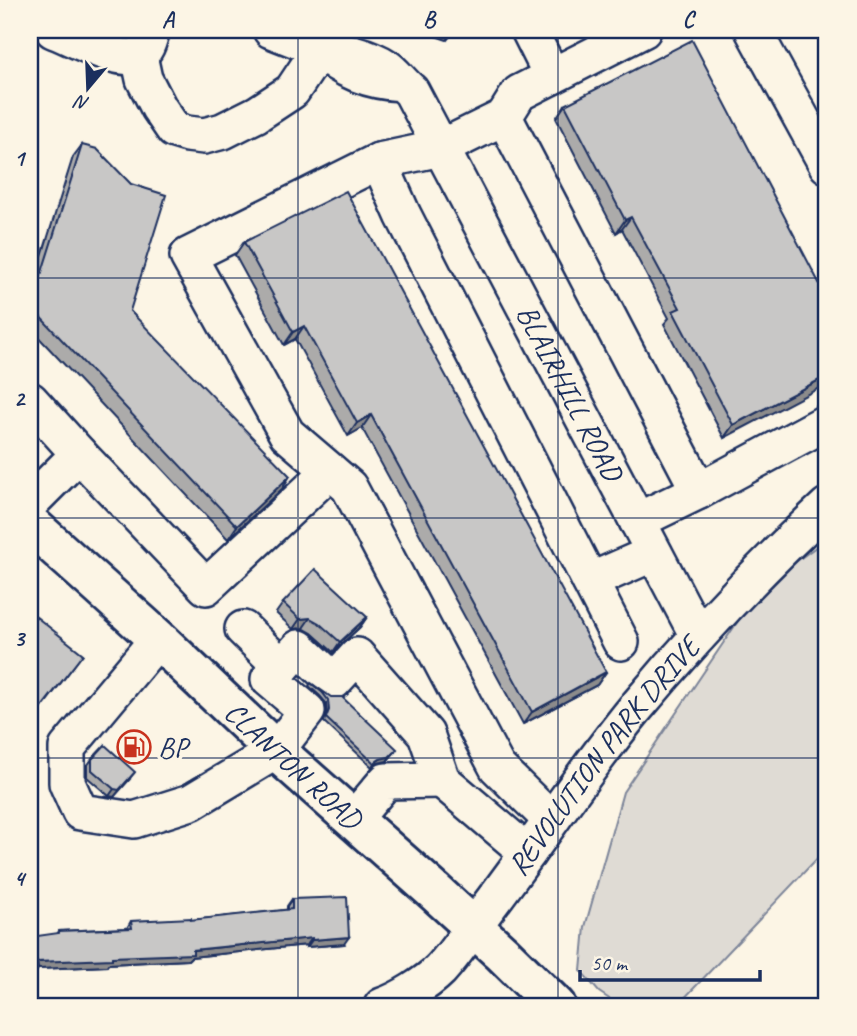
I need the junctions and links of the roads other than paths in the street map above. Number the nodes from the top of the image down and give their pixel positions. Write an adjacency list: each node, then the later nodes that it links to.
1 (53, 30): 6 (street)
2 (271, 30): 7 (street, BLAIRHILL ROAD)
3 (529, 30): 8 (street)
4 (643, 30): 8 (street)
5 (754, 30): 12 (street)
6 (146, 43): 7 (street)
7 (320, 49): 10 (street, BLAIRHILL ROAD)
8 (552, 76): 9 (street)
9 (505, 117): 10 (street); 17 (street)
10 (441, 148): 11 (street); 20 (street, BLAIRHILL ROAD)
11 (379, 161): 16 (street); 23 (street)
12 (827, 165)
13 (30, 400): 15 (street)
14 (827, 422): 17 (street)
15 (79, 454): 16 (street); 18 (street)
16 (330, 471): 32 (street)
17 (699, 491): 20 (street)
18 (30, 503)
19 (827, 506): 25 (street, REVOLUTION PARK DRIVE)
20 (637, 521): 22 (street, BLAIRHILL ROAD)
21 (30, 524): 26 (main road, CLANTON ROAD)
22 (654, 553): 23 (street); 25 (street, BLAIRHILL ROAD)
23 (590, 581): 27 (street)
24 (243, 629): 28 (street)
25 (698, 636): 32 (street, REVOLUTION PARK DRIVE)
26 (158, 639): 29 (main road, CLANTON ROAD); 29 (street)
27 (621, 642)
28 (282, 667): 29 (street); 30 (street)
29 (276, 751): 31 (main road, CLANTON ROAD)
30 (442, 780): 31 (street); 33 (street)
31 (353, 820): 34 (main road, CLANTON ROAD)
32 (551, 820): 33 (street, REVOLUTION PARK DRIVE)
33 (528, 853): 34 (street, REVOLUTION PARK DRIVE)
34 (472, 928): 35 (street, REVOLUTION PARK DRIVE); 36 (main road, CLANTON ROAD)
35 (382, 1006)
36 (556, 1006)

